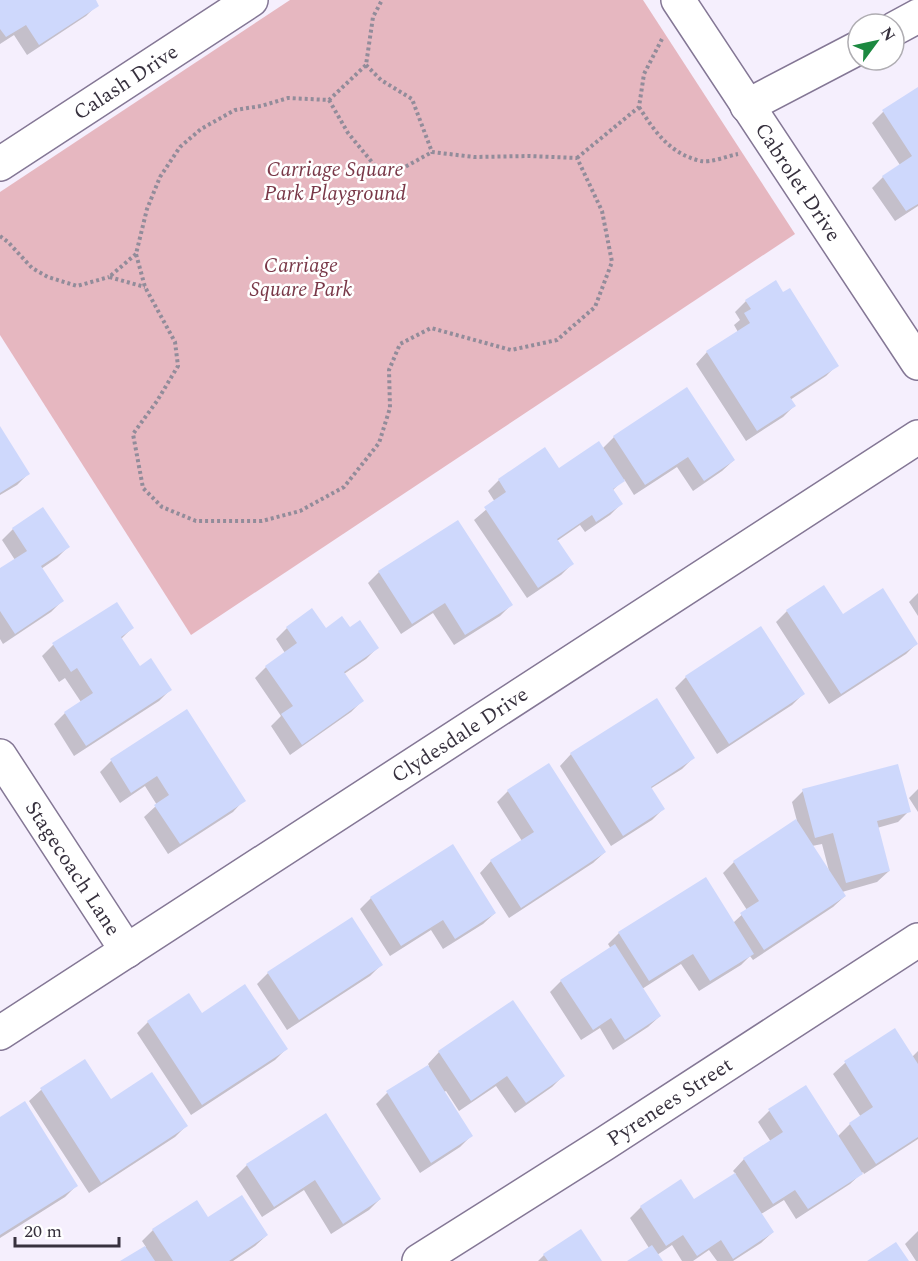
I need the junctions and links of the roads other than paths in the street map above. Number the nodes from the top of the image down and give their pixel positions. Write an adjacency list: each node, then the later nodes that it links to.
1 (251, 0): 5 (street, Calash Drive)
2 (678, 0): 4 (street, Cabrolet Drive)
3 (846, 54): 4 (street)
4 (747, 106): 6 (street, Cabrolet Drive)
5 (0, 164)
6 (918, 363)
7 (918, 437): 10 (street, Clydesdale Drive)
8 (0, 756): 10 (street, Stagecoach Lane)
9 (918, 940): 12 (street, Pyrenees Street)
10 (127, 951): 11 (street, Clydesdale Drive)
11 (0, 1033)
12 (419, 1261)

